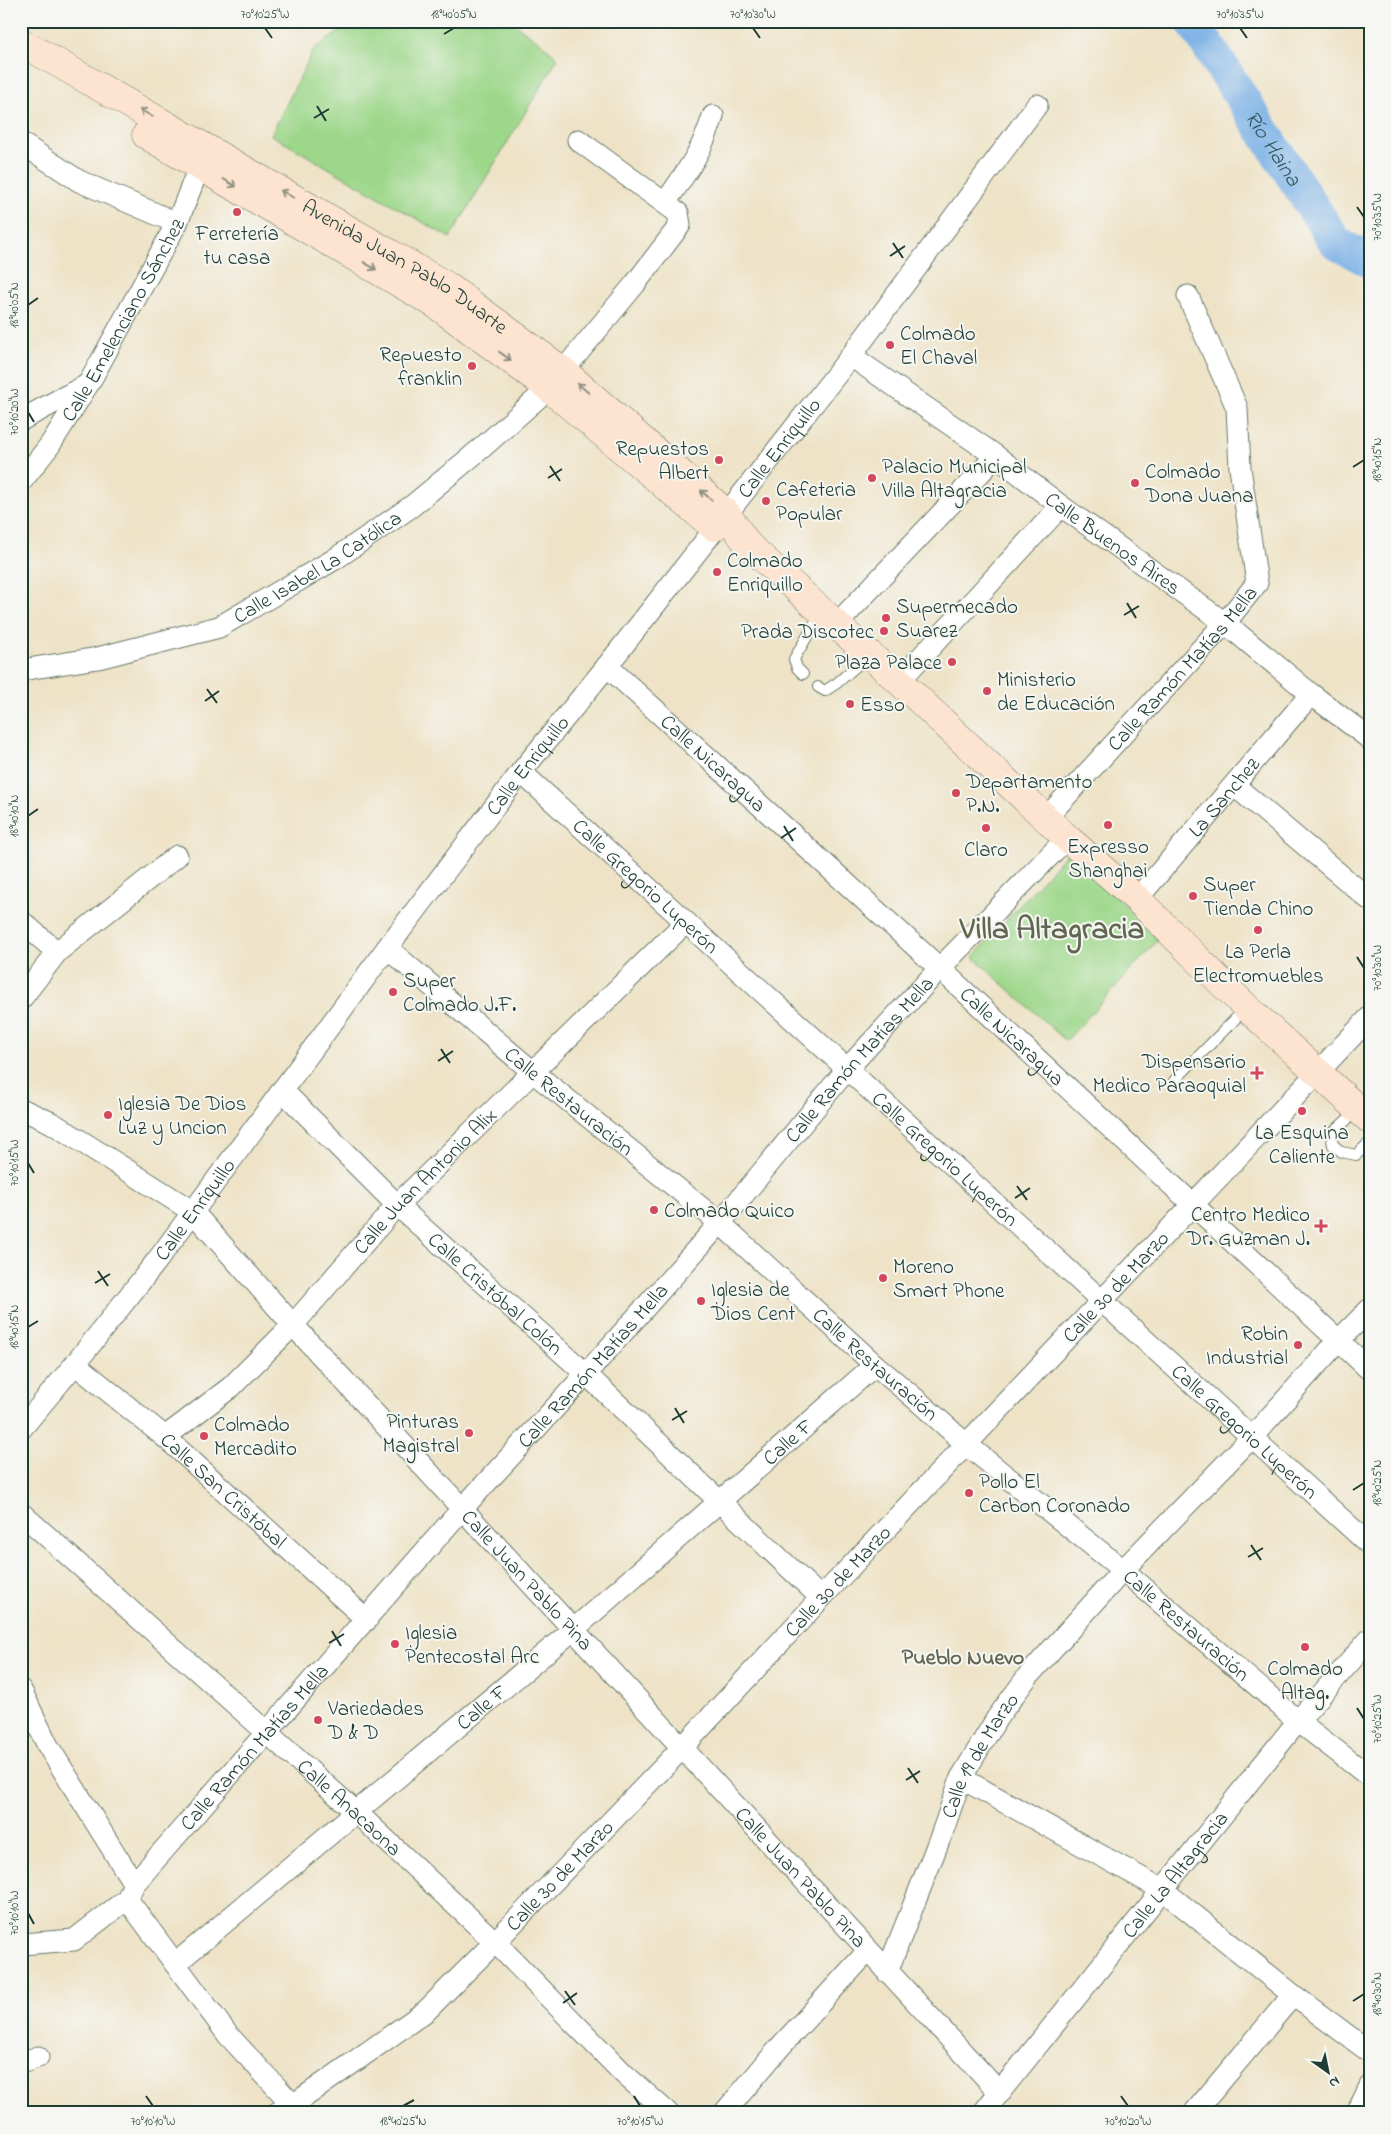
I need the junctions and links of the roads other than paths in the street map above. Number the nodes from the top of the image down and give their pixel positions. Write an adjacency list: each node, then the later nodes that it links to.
1 (21, 42): 7 (main road, Avenida Juan Pablo Duarte, one-way to 1)
2 (21, 63): 7 (main road, Avenida Juan Pablo Duarte)
3 (1037, 104): 11 (street, Calle Enriquillo)
4 (713, 116): 8 (street)
5 (578, 140): 8 (street, Calle Isabel La Católica)
6 (21, 143): 9 (street)
7 (203, 156): 9 (street, Calle Emelenciano Sánchez); 12 (main road, Avenida Juan Pablo Duarte)
8 (664, 203): 12 (street, Calle Isabel La Católica)
9 (177, 223): 13 (street, Calle Emelenciano Sánchez)
10 (1188, 296): 20 (street, Calle Ramón Matías Mella)
11 (851, 356): 15 (street, Calle Buenos Aires); 18 (street, Calle Enriquillo)
12 (556, 380): 18 (main road, Avenida Juan Pablo Duarte); 23 (street, Calle Isabel La Católica)
13 (89, 383): 14 (street); 16 (street, Calle Emelenciano Sánchez)
14 (21, 420)
15 (996, 456): 17 (street, Calle Buenos Aires); 19 (street)
16 (21, 482)
17 (1061, 506): 20 (street, Calle Buenos Aires); 25 (street)
18 (720, 520): 19 (main road, Avenida Juan Pablo Duarte); 22 (street, Calle Enriquillo)
19 (829, 618): 21 (main road, Avenida Juan Pablo Duarte); 24 (lane)
20 (1225, 623): 27 (street, Calle Buenos Aires); 31 (street, Calle Ramón Matías Mella)
21 (868, 655): 25 (main road, Avenida Juan Pablo Duarte); 26 (lane)
22 (607, 666): 29 (street, Calle Enriquillo); 40 (street, Calle Nicaragua)
23 (21, 670)
24 (803, 674)
25 (899, 681): 31 (main road, Avenida Juan Pablo Duarte)
26 (818, 687)
27 (1311, 694): 28 (street, Calle Buenos Aires); 30 (street, La Sanchez)
28 (1370, 739)
29 (521, 772): 37 (street, Calle Gregorio Luperón); 38 (street, Calle Enriquillo)
30 (1235, 786): 34 (street, La Sanchez); 35 (street)
31 (1047, 818): 32 (main road, Avenida Juan Pablo Duarte)
32 (1067, 838): 34 (main road, Avenida Juan Pablo Duarte); 40 (street, Calle Ramón Matías Mella)
33 (177, 856): 39 (street)
34 (1136, 900): 42 (main road, Avenida Juan Pablo Duarte)
35 (1370, 900)
36 (21, 921): 39 (street)
37 (685, 922): 44 (street, Calle Gregorio Luperón); 45 (street, Calle Juan Antonio Alix)
38 (387, 948): 45 (street, Calle Restauración); 48 (street, Calle Enriquillo)
39 (57, 952): 41 (street)
40 (939, 969): 44 (street, Calle Ramón Matías Mella); 53 (street, Calle Nicaragua)
41 (21, 999)
42 (1247, 1008): 46 (main road, Avenida Juan Pablo Duarte); 47 (lane)
43 (1370, 1017): 46 (street, Calle 30 de Marzo)
44 (848, 1068): 55 (street, Calle Ramón Matías Mella); 56 (street, Calle Gregorio Luperón)
45 (533, 1072): 52 (street, Calle Juan Antonio Alix); 55 (street, Calle Restauración)
46 (1319, 1072): 50 (main road, Avenida Juan Pablo Duarte); 53 (street, Calle 30 de Marzo)
47 (1174, 1081)
48 (282, 1090): 52 (street, Calle Cristóbal Colón); 54 (street, Calle Enriquillo)
49 (21, 1109): 54 (street, Calle Juan Pablo Pina)
50 (1364, 1115): 51 (lane)
51 (1370, 1142)
52 (397, 1205): 58 (street, Calle Juan Antonio Alix); 63 (street, Calle Cristóbal Colón)
53 (1193, 1206): 56 (street, Calle 30 de Marzo); 59 (street, Calle Nicaragua)
54 (192, 1211): 58 (street, Calle Juan Pablo Pina); 60 (street, Calle Enriquillo)
55 (720, 1223): 61 (street, Calle Restauración); 63 (street, Calle Ramón Matías Mella)
56 (1103, 1300): 65 (street, Calle Gregorio Luperón); 67 (street, Calle 30 de Marzo)
57 (1370, 1308): 59 (street, Calle 19 de Marzo)
58 (293, 1325): 66 (street, Calle Juan Antonio Alix); 69 (street, Calle Juan Pablo Pina)
59 (1339, 1340): 62 (street, Calle Nicaragua); 65 (street, Calle 19 de Marzo)
60 (75, 1364): 64 (street, Calle Enriquillo); 66 (street, Calle San Cristóbal)
61 (875, 1365): 67 (street, Calle Restauración); 68 (street, Calle F)
62 (1370, 1370)
63 (586, 1374): 68 (street, Calle Cristóbal Colón); 69 (street, Calle Ramón Matías Mella)
64 (21, 1429)
65 (1252, 1437): 71 (street, Calle Gregorio Luperón); 72 (street, Calle 19 de Marzo)
66 (165, 1438): 74 (street, Calle San Cristóbal)
67 (967, 1445): 72 (street, Calle Restauración); 73 (street, Calle 30 de Marzo)
68 (720, 1501): 73 (street, Calle Cristóbal Colón); 75 (street, Calle F)
69 (462, 1509): 74 (street, Calle Ramón Matías Mella); 75 (street, Calle Juan Pablo Pina)
70 (21, 1513): 79 (street, Calle Anacaona)
71 (1370, 1545)
72 (1123, 1570): 78 (street, Calle Restauración); 82 (street, Calle 19 de Marzo)
73 (821, 1598): 80 (street, Calle 30 de Marzo)
74 (367, 1620): 79 (street, Calle Ramón Matías Mella)
75 (573, 1630): 80 (street, Calle Juan Pablo Pina); 83 (street, Calle F)
76 (1370, 1639): 78 (street, Calle La Altagracia)
77 (21, 1690): 85 (street)
78 (1298, 1720): 81 (street, Calle Restauración); 84 (street, Calle La Altagracia)
79 (268, 1733): 83 (street, Calle Anacaona); 85 (street, Calle Ramón Matías Mella)
80 (682, 1748): 86 (street, Calle 30 de Marzo); 88 (street, Calle Juan Pablo Pina)
81 (1370, 1777)
82 (961, 1778): 84 (street); 90 (street, Calle 19 de Marzo)
83 (356, 1812): 86 (street, Calle Anacaona); 89 (street, Calle F)
84 (1163, 1890): 91 (street); 94 (street, Calle La Altagracia)
85 (130, 1892): 87 (street, Calle Ramón Matías Mella); 89 (street)
86 (495, 1942): 95 (street, Calle 30 de Marzo); 96 (street, Calle Anacaona)
87 (21, 1944)
88 (868, 1951): 90 (street, Calle Juan Pablo Pina); 97 (street)
89 (175, 1964): 95 (street)
90 (887, 1972): 94 (street, Calle Juan Pablo Pina)
91 (1292, 1995): 92 (street); 99 (street)
92 (1370, 2052)
93 (1370, 2086): 100 (street)
94 (1000, 2094): 98 (street, Calle La Altagracia)
95 (285, 2109)
96 (668, 2113)
97 (724, 2113)
98 (983, 2113)
99 (1194, 2113)
100 (1357, 2113)

